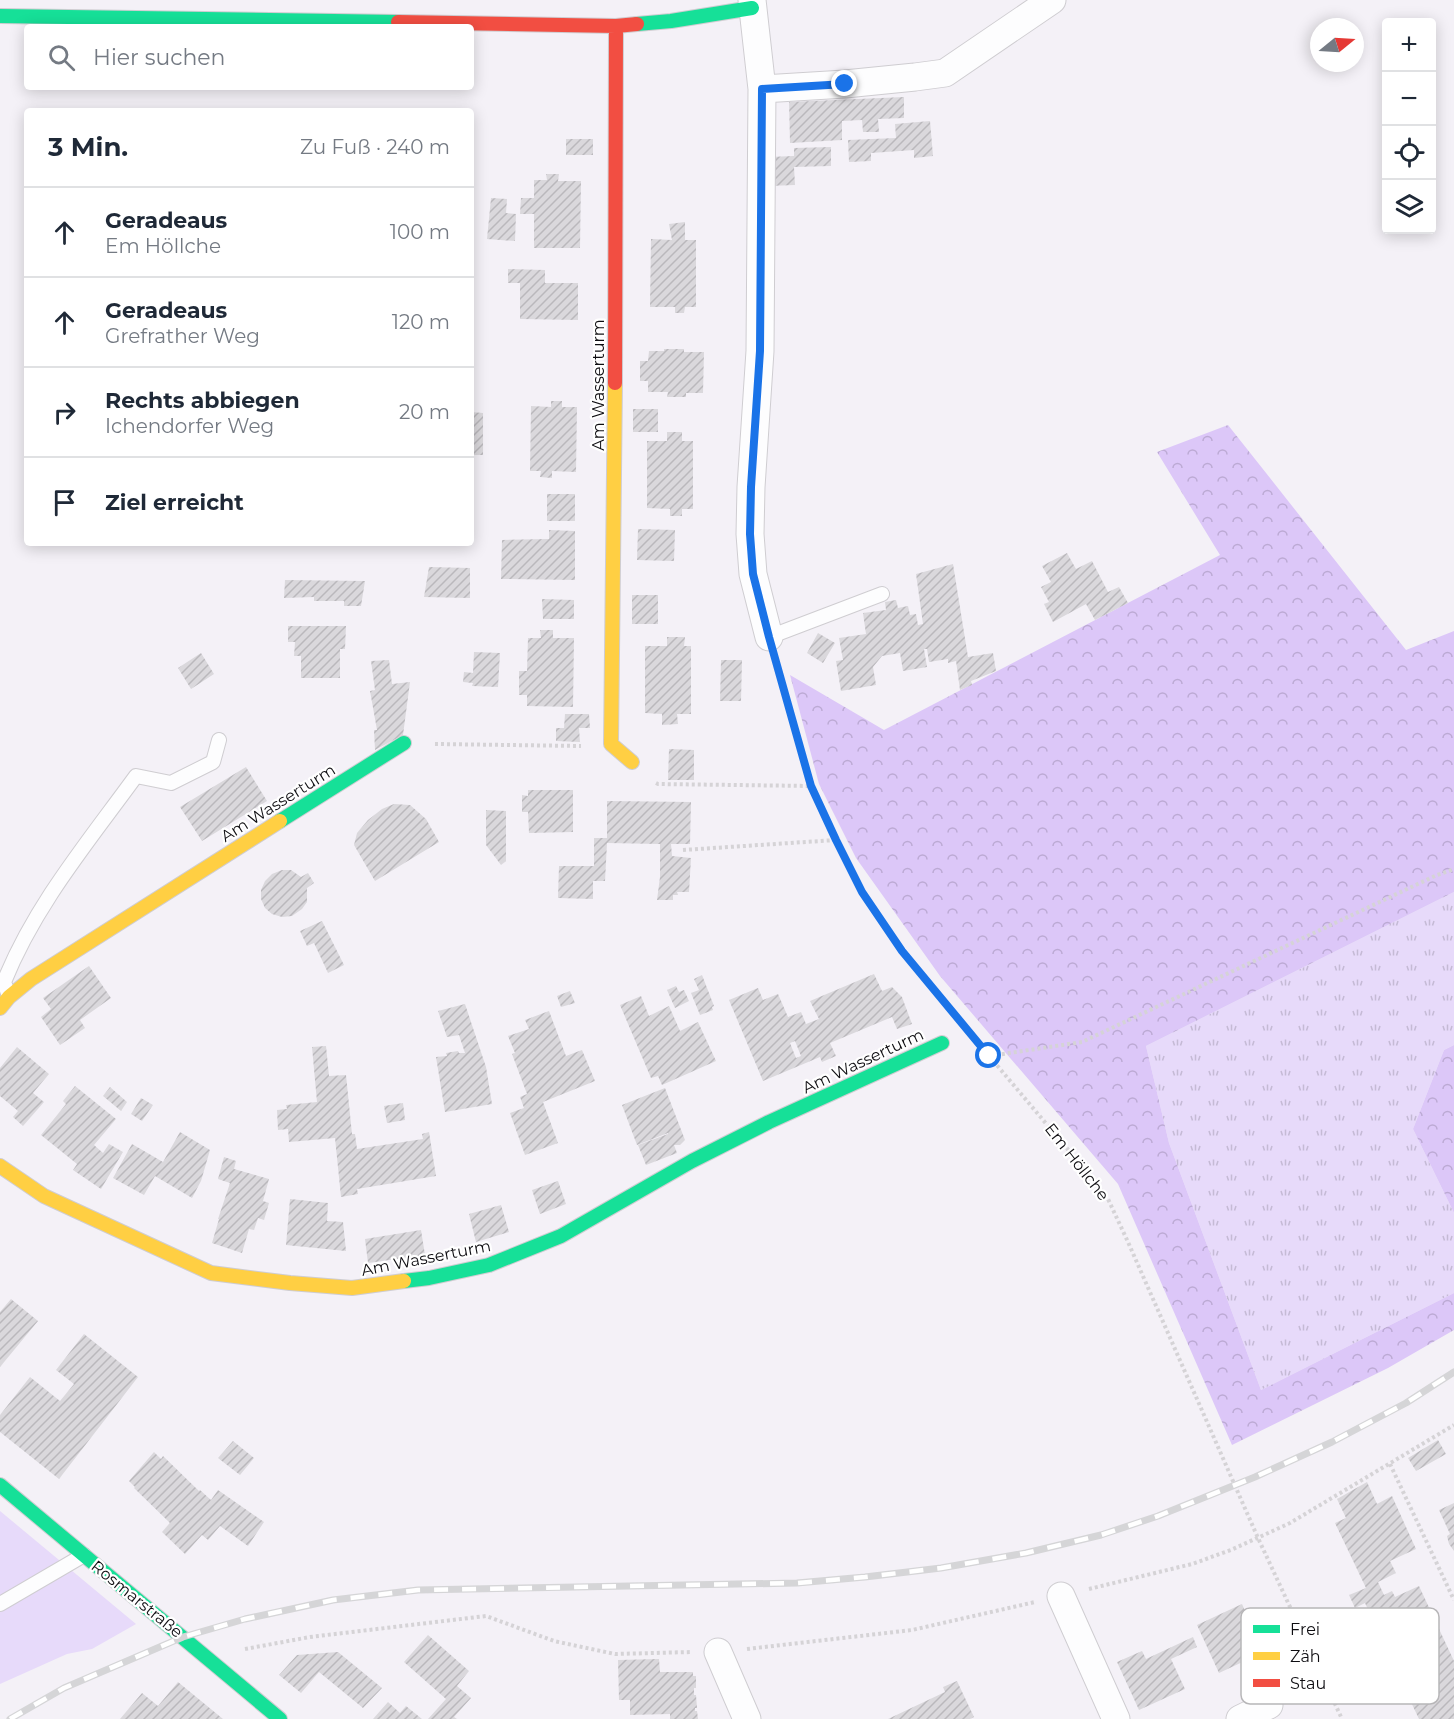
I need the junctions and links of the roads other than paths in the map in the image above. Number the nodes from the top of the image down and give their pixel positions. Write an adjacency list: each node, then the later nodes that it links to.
1 (1052, 0): 5 (street)
2 (752, 4): 4 (street); 5 (street)
3 (0, 16): 4 (street)
4 (616, 26): 10 (street, Am Wasserturm)
5 (762, 89): 7 (street)
6 (882, 594): 7 (lane)
7 (769, 637)
8 (219, 740): 11 (lane)
9 (404, 743): 11 (street, Am Wasserturm)
10 (632, 762)
11 (9, 997): 12 (street, Am Wasserturm)
12 (0, 1008)
13 (942, 1043): 14 (street, Am Wasserturm)
14 (0, 1166)
15 (0, 1485): 16 (street, Rosmarstraße)
16 (84, 1556): 18 (lane); 21 (street, Rosmarstraße)
17 (1061, 1596): 23 (street)
18 (0, 1604)
19 (718, 1652): 22 (street)
20 (1269, 1705): 24 (street)
21 (274, 1717)
22 (747, 1719)
23 (1116, 1719)
24 (1240, 1719)

